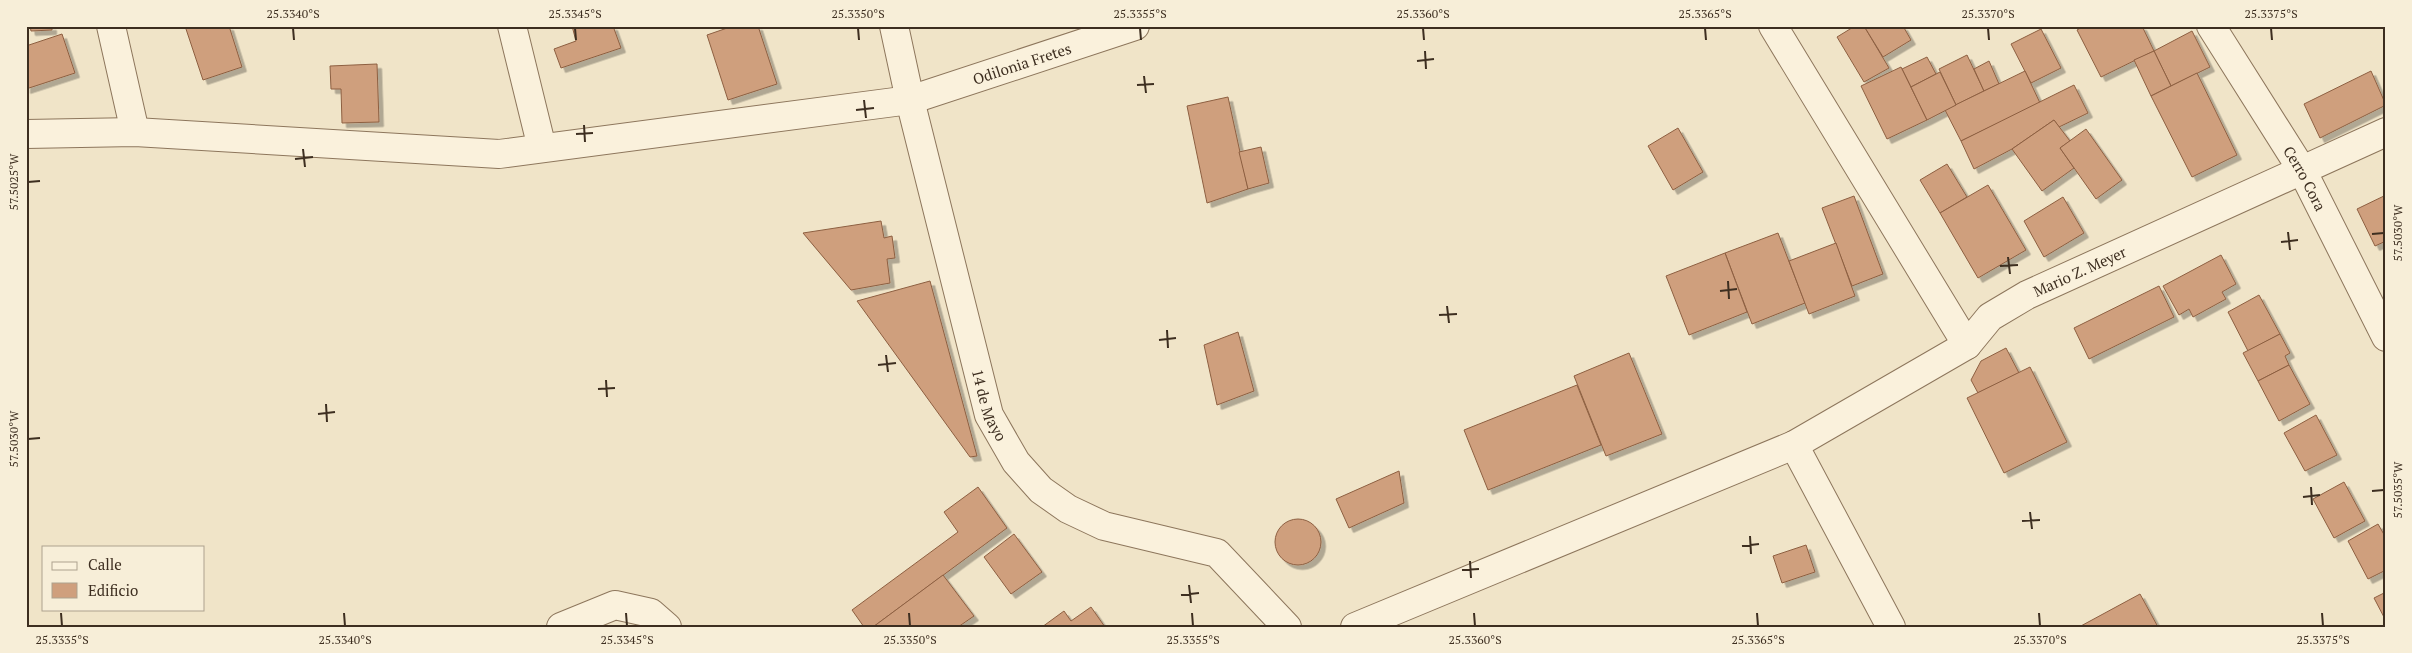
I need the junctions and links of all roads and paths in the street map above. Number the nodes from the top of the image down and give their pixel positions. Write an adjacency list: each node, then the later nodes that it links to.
1 (111, 26): 8 (street)
2 (512, 26): 11 (street)
3 (894, 26): 7 (street, 14 de Mayo)
4 (1135, 26): 7 (street, Odilonia Fretes)
5 (1773, 26): 14 (street)
6 (2211, 26): 12 (street, Cerro Cora)
7 (910, 100): 11 (street, Odilonia Fretes); 18 (street, 14 de Mayo)
8 (135, 132): 10 (street, Odilonia Fretes); 11 (street, Odilonia Fretes)
9 (2386, 132): 12 (street, Mario Z. Meyer)
10 (26, 134)
11 (542, 148)
12 (2302, 170): 13 (street, Cerro Cora); 14 (street, Mario Z. Meyer)
13 (2386, 337)
14 (1967, 345): 15 (street, Mario Z. Meyer)
15 (1794, 445): 19 (street, Mario Z. Meyer); 20 (street)
16 (561, 627): 17 (street)
17 (667, 627)
18 (1287, 627)
19 (1355, 627)
20 (1891, 627)

